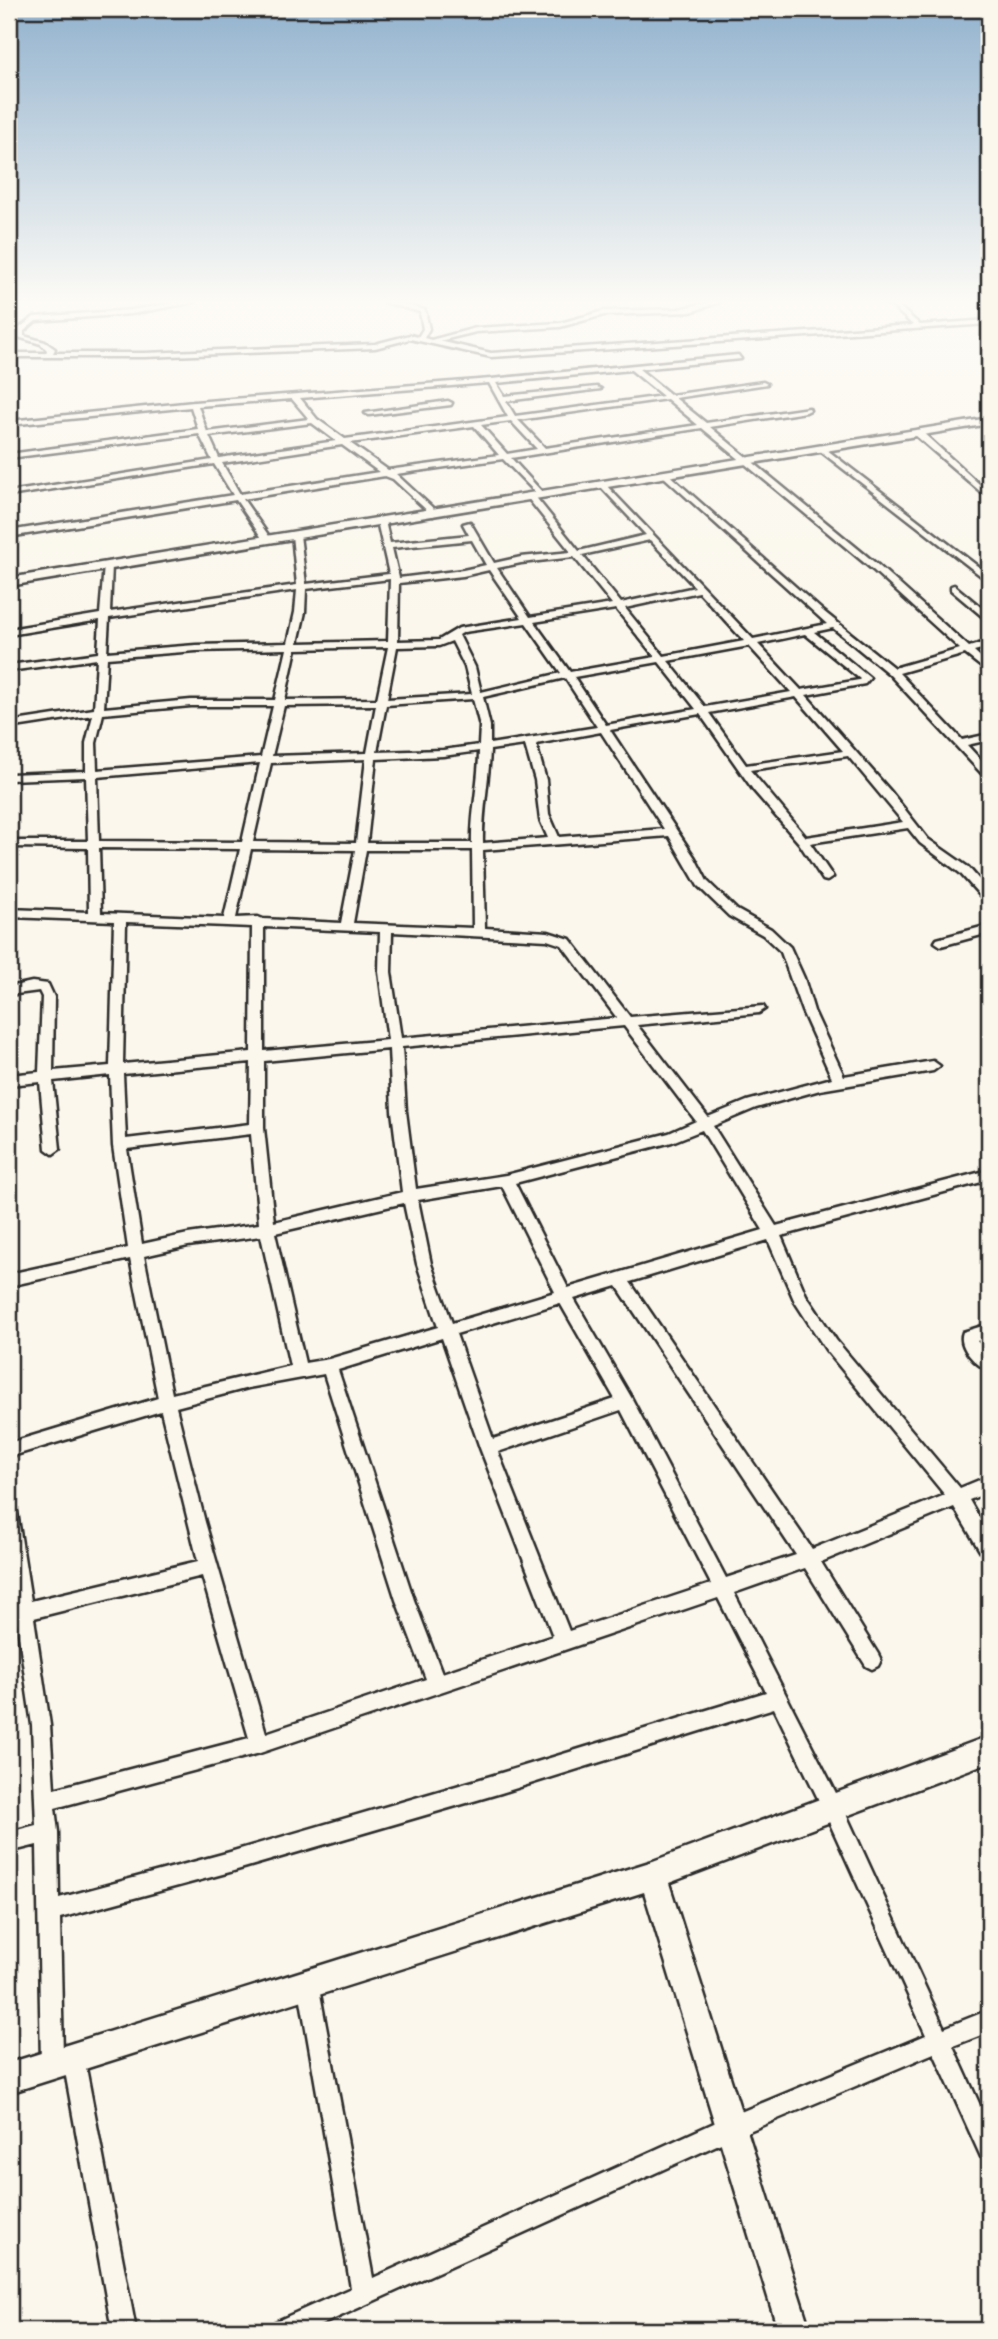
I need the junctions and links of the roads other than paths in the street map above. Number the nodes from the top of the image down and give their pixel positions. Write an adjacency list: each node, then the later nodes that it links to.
1 (128, 411): 14 (street)
2 (196, 411): 18 (street)
3 (306, 411): 12 (street)
4 (383, 411): 10 (street)
5 (420, 411): 17 (street)
6 (508, 411): 11 (street)
7 (558, 411): 11 (street)
8 (687, 411): 16 (street)
9 (798, 411): 16 (street)
10 (369, 413)
11 (512, 418): 15 (street); 22 (street)
12 (314, 421): 18 (street); 20 (street)
13 (989, 421): 19 (main road)
14 (9, 424)
15 (476, 424): 17 (street); 24 (street)
16 (704, 425): 22 (street); 25 (street)
17 (433, 430): 20 (street)
18 (201, 433): 23 (street); 26 (street)
19 (918, 433): 21 (main road); 32 (street)
20 (344, 443): 26 (street); 27 (street)
21 (822, 448): 25 (main road); 47 (street)
22 (543, 451): 24 (street)
23 (9, 456)
24 (503, 456): 27 (street); 31 (street)
25 (744, 461): 28 (main road); 64 (street)
26 (216, 462): 30 (street); 33 (street)
27 (386, 473): 33 (street); 34 (street)
28 (666, 474): 29 (main road); 56 (street)
29 (604, 485): 31 (main road); 40 (street)
30 (9, 494)
31 (535, 496): 34 (main road); 43 (street)
32 (989, 498)
33 (239, 499): 37 (street); 41 (street)
34 (433, 513): 35 (main road)
35 (381, 521): 38 (main road); 42 (street)
36 (467, 524): 39 (street)
37 (9, 534)
38 (296, 535): 41 (main road); 49 (street)
39 (474, 537): 42 (street); 45 (street)
40 (651, 537): 43 (street); 51 (street)
41 (267, 539): 44 (main road)
42 (387, 546): 46 (street)
43 (576, 554): 45 (street); 52 (street)
44 (107, 565): 48 (main road); 53 (street)
45 (491, 566): 46 (street); 54 (street)
46 (395, 578): 49 (street); 62 (street)
47 (989, 579)
48 (9, 582)
49 (302, 585): 53 (street); 63 (street)
50 (954, 588): 55 (street)
51 (699, 589): 52 (street); 60 (street)
52 (617, 605): 54 (street); 66 (street)
53 (104, 614): 57 (street); 65 (street)
54 (527, 619): 59 (street); 70 (street)
55 (989, 619)
56 (835, 625): 58 (street); 69 (street)
57 (9, 632)
58 (807, 632): 60 (street); 72 (street)
59 (454, 634): 62 (street); 71 (street)
60 (750, 643): 66 (street); 72 (street)
61 (989, 644): 64 (street)
62 (393, 645): 63 (street); 74 (street)
63 (292, 646): 65 (street); 73 (street)
64 (967, 650): 68 (street); 69 (street)
65 (102, 655): 67 (street); 76 (street)
66 (661, 659): 70 (street); 75 (street)
67 (9, 668)
68 (989, 670)
69 (892, 672): 81 (street)
70 (567, 675): 71 (street); 78 (street)
71 (479, 695): 74 (street); 82 (street)
72 (800, 695): 75 (street); 83 (street)
73 (281, 701): 74 (street); 76 (street); 85 (street)
74 (382, 701): 84 (street)
75 (702, 710): 78 (street); 86 (street)
76 (99, 711): 77 (street); 87 (street)
77 (9, 725)
78 (602, 729): 80 (street); 91 (street)
79 (989, 737): 81 (street)
80 (530, 742): 82 (street); 92 (street)
81 (959, 744): 88 (street)
82 (485, 748): 84 (street); 98 (street)
83 (850, 753): 86 (street); 90 (street)
84 (371, 758): 85 (street); 97 (street)
85 (266, 760): 87 (street); 96 (street)
86 (744, 768): 93 (street)
87 (91, 774): 89 (street); 95 (street)
88 (989, 775)
89 (9, 777)
90 (910, 824): 93 (street); 100 (street)
91 (671, 832): 92 (street); 120 (street)
92 (555, 841): 98 (street)
93 (803, 841): 99 (street)
94 (9, 844): 95 (street)
95 (92, 844): 96 (street); 102 (street)
96 (246, 845): 97 (street); 104 (street)
97 (360, 847): 98 (street); 106 (street)
98 (478, 847): 109 (street)
99 (827, 877)
100 (989, 898)
101 (9, 913): 102 (street)
102 (95, 917): 103 (street)
103 (120, 919): 104 (street); 117 (street)
104 (229, 921): 105 (street)
105 (258, 922): 106 (street); 115 (street)
106 (347, 925): 107 (street)
107 (386, 927): 109 (street); 114 (street)
108 (989, 929): 110 (street)
109 (479, 932): 113 (street)
110 (941, 942)
111 (9, 991): 118 (street)
112 (759, 1009): 113 (street)
113 (629, 1022): 114 (street); 121 (street)
114 (395, 1044): 115 (street); 127 (street)
115 (257, 1054): 117 (street); 122 (street)
116 (933, 1066): 120 (street)
117 (117, 1068): 118 (street); 123 (street)
118 (46, 1075): 119 (street); 124 (street)
119 (9, 1080)
120 (839, 1080): 121 (street)
121 (704, 1122): 126 (street); 129 (street)
122 (257, 1128): 123 (street); 128 (street)
123 (120, 1145): 130 (street)
124 (53, 1149)
125 (989, 1175): 129 (street)
126 (506, 1180): 127 (street); 133 (street)
127 (410, 1196): 128 (street); 135 (street)
128 (267, 1229): 130 (street); 138 (street)
129 (772, 1233): 132 (street); 144 (street)
130 (135, 1252): 131 (street); 140 (street)
131 (9, 1280)
132 (621, 1280): 133 (street); 147 (street)
133 (564, 1296): 135 (street); 139 (street)
134 (989, 1330): 136 (street)
135 (448, 1331): 137 (street); 141 (street)
136 (989, 1364)
137 (329, 1366): 138 (street); 153 (street)
138 (299, 1370): 140 (street)
139 (625, 1402): 141 (street); 149 (street)
140 (166, 1404): 142 (street); 148 (street)
141 (488, 1448): 151 (street)
142 (9, 1450)
143 (989, 1484): 144 (street)
144 (958, 1498): 146 (street); 147 (street)
145 (9, 1512): 150 (street)
146 (989, 1550)
147 (810, 1559): 149 (street); 152 (street)
148 (207, 1567): 150 (street); 155 (street)
149 (722, 1588): 151 (street); 154 (street)
150 (17, 1612): 157 (street)
151 (564, 1641): 153 (street)
152 (872, 1660)
153 (437, 1683): 155 (street)
154 (779, 1697): 158 (street); 162 (street)
155 (260, 1744): 157 (street)
156 (989, 1748): 158 (main road)
157 (46, 1801): 159 (street)
158 (833, 1808): 161 (main road); 165 (street)
159 (48, 1832): 160 (street); 162 (street)
160 (9, 1842)
161 (653, 1875): 163 (main road); 168 (main road)
162 (50, 1911): 166 (street)
163 (308, 1983): 166 (main road); 170 (street)
164 (989, 2021): 165 (street)
165 (939, 2040): 168 (street); 169 (street)
166 (62, 2061): 167 (main road); 171 (street)
167 (9, 2078)
168 (730, 2129): 170 (street); 173 (main road)
169 (989, 2149)
170 (364, 2295): 172 (street)
171 (124, 2330)
172 (283, 2330)
173 (794, 2330)

